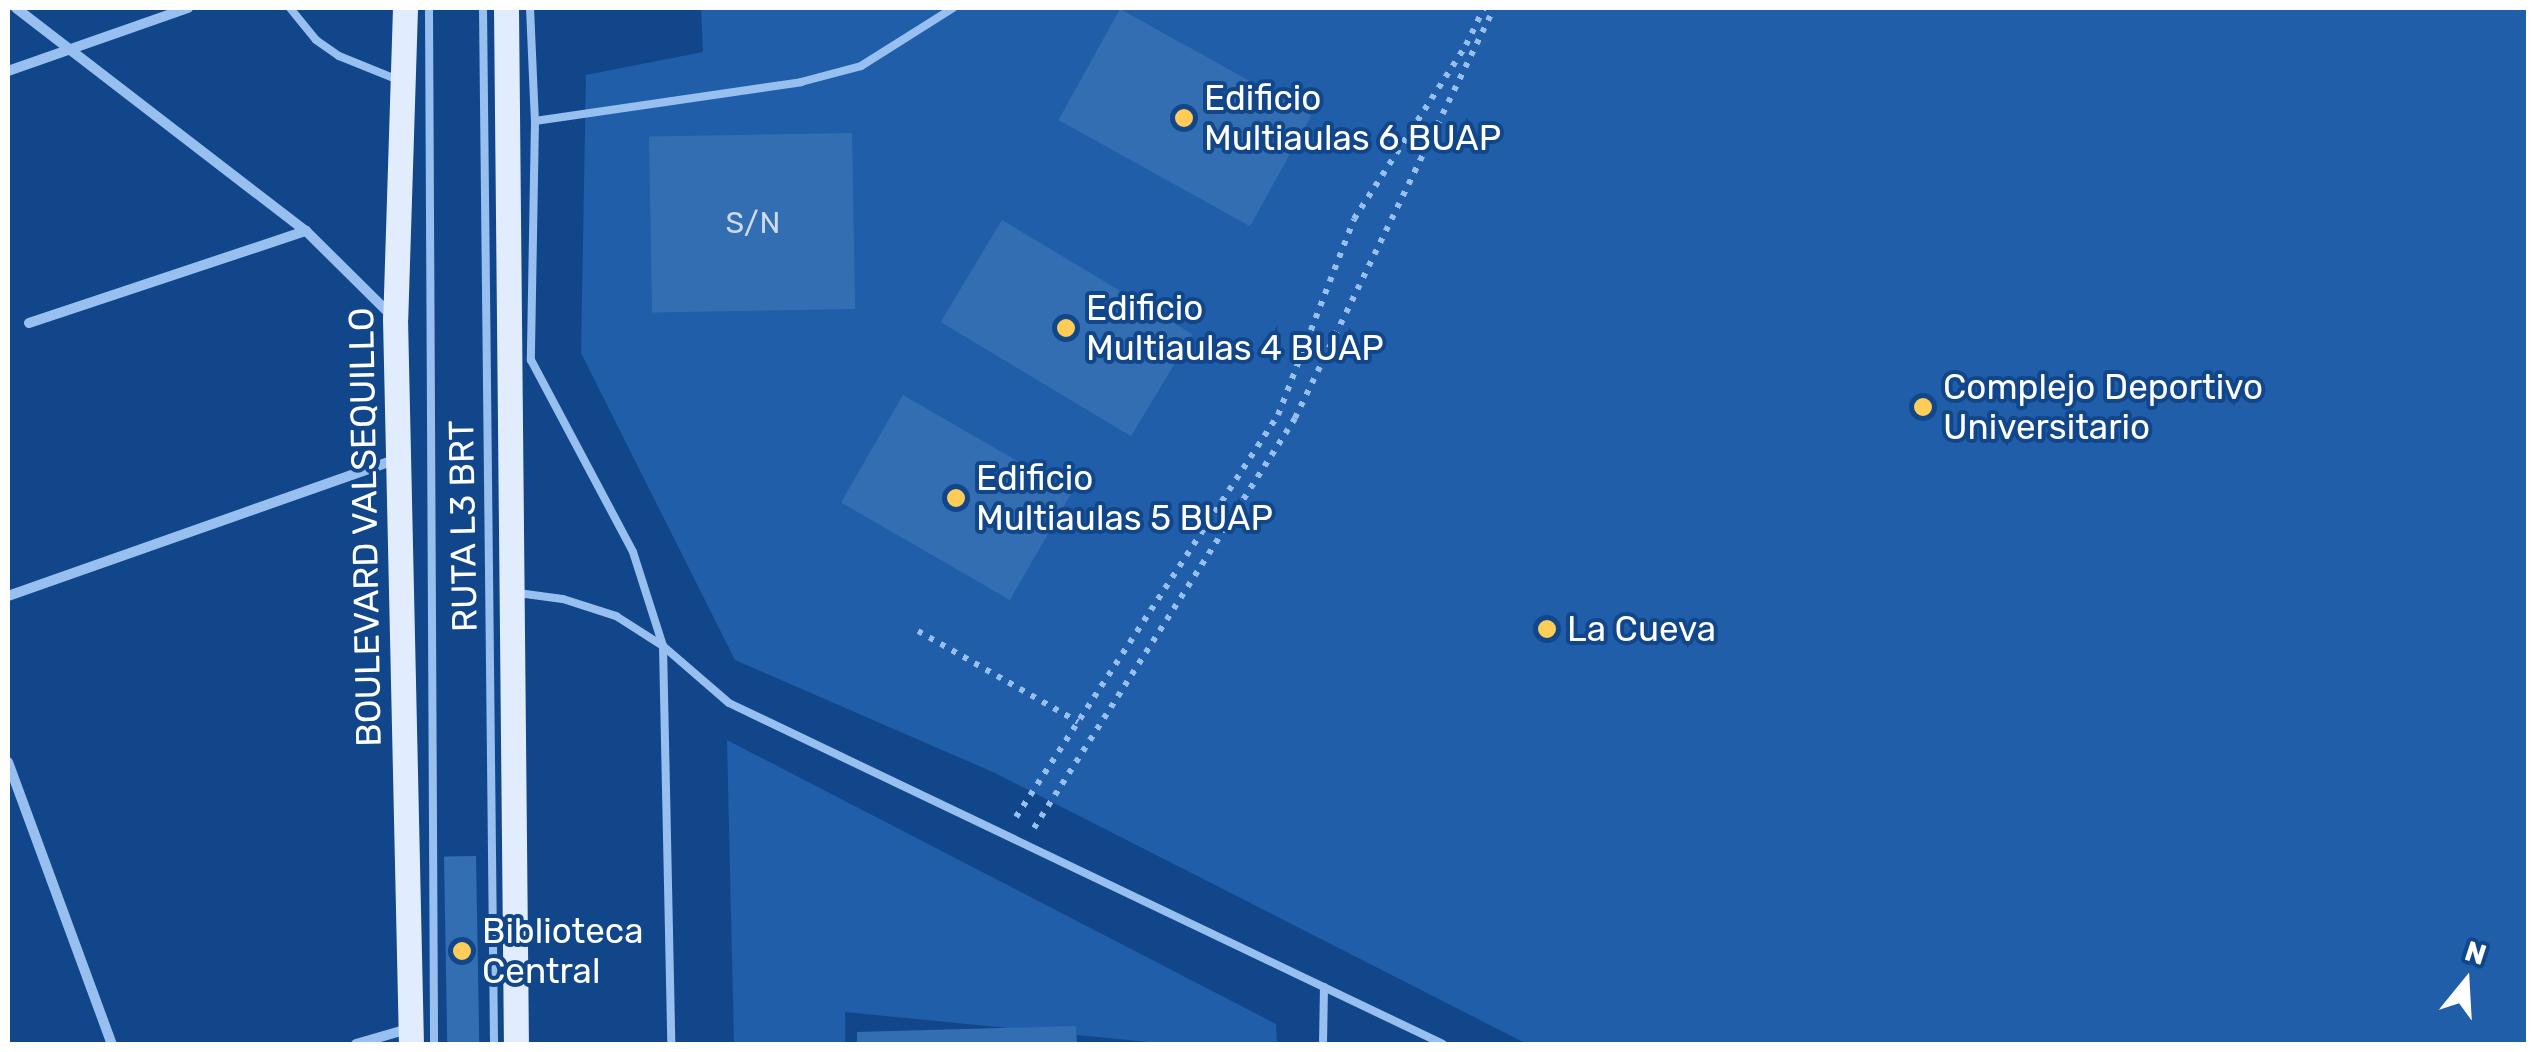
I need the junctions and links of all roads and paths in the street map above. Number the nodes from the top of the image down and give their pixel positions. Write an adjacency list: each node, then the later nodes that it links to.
1 (16, 8): 12 (street)
2 (188, 8): 12 (street)
3 (290, 8): 14 (lane)
4 (406, 8): 14 (main road, BOULEVARD VALSEQUILLO)
5 (429, 8): 32 (lane)
6 (483, 8): 33 (lane, RUTA L3 BRT)
7 (506, 8): 20 (main road)
8 (530, 8): 15 (lane)
9 (954, 8): 15 (lane)
10 (1484, 8): 24 (path)
11 (1494, 8): 27 (path)
12 (71, 49): 13 (street); 16 (street)
13 (8, 71)
14 (403, 82): 17 (main road, BOULEVARD VALSEQUILLO)
15 (535, 121): 23 (lane)
16 (306, 231): 17 (street); 18 (street)
17 (395, 318): 19 (main road, BOULEVARD VALSEQUILLO)
18 (29, 323)
19 (397, 458): 21 (street); 29 (main road, BOULEVARD VALSEQUILLO)
20 (512, 592): 23 (lane); 34 (main road)
21 (8, 596)
22 (918, 631): 24 (path)
23 (664, 646): 26 (lane); 35 (lane)
24 (1078, 722): 26 (path)
25 (8, 762): 30 (street)
26 (1004, 836): 27 (lane)
27 (1023, 846): 28 (lane)
28 (1324, 987): 36 (lane); 37 (lane)
29 (411, 1036): 31 (street)
30 (112, 1044)
31 (356, 1044)
32 (434, 1044)
33 (494, 1044)
34 (516, 1044)
35 (671, 1044)
36 (1324, 1044)
37 (1443, 1044)

